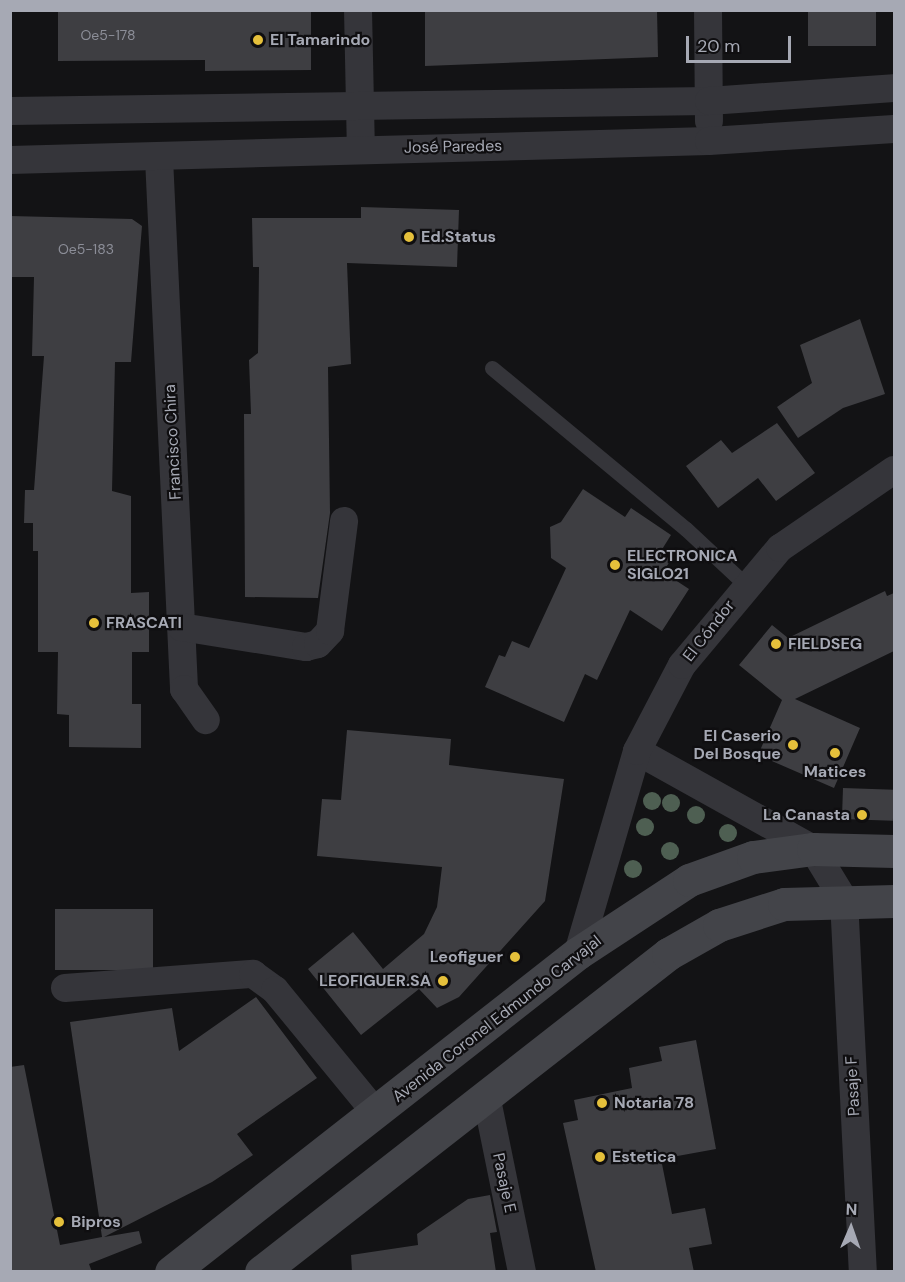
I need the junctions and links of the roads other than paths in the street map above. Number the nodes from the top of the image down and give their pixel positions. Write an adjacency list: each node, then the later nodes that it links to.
1 (358, 10): 5 (street)
2 (708, 10): 4 (street)
3 (894, 88): 4 (street)
4 (709, 101): 5 (street); 8 (street)
5 (359, 104): 6 (street); 9 (street)
6 (10, 111)
7 (894, 129): 8 (street, José Paredes)
8 (709, 141): 9 (street, José Paredes)
9 (361, 149): 10 (street, José Paredes)
10 (159, 158): 11 (street, José Paredes); 16 (street, Francisco Chira)
11 (10, 160)
12 (492, 368): 15 (lane)
13 (894, 470): 15 (street, El Cóndor)
14 (344, 521): 16 (street)
15 (746, 585): 18 (street, El Cóndor)
16 (181, 627): 17 (street, Francisco Chira)
17 (206, 720)
18 (637, 751): 19 (street); 23 (street, El Cóndor)
19 (813, 849): 20 (main road, Avenida Coronel Edmundo Carvajal); 21 (street); 23 (main road, Avenida Coronel Edmundo Carvajal)
20 (894, 851)
21 (844, 900): 22 (main road); 25 (main road); 30 (street, Pasaje F)
22 (894, 901)
23 (578, 952): 26 (main road, Avenida Coronel Edmundo Carvajal)
24 (65, 988): 26 (street)
25 (486, 1095): 28 (main road); 29 (street, Pasaje E)
26 (376, 1113): 27 (main road, Avenida Coronel Edmundo Carvajal)
27 (184, 1268)
28 (261, 1272)
29 (522, 1272)
30 (863, 1272)

